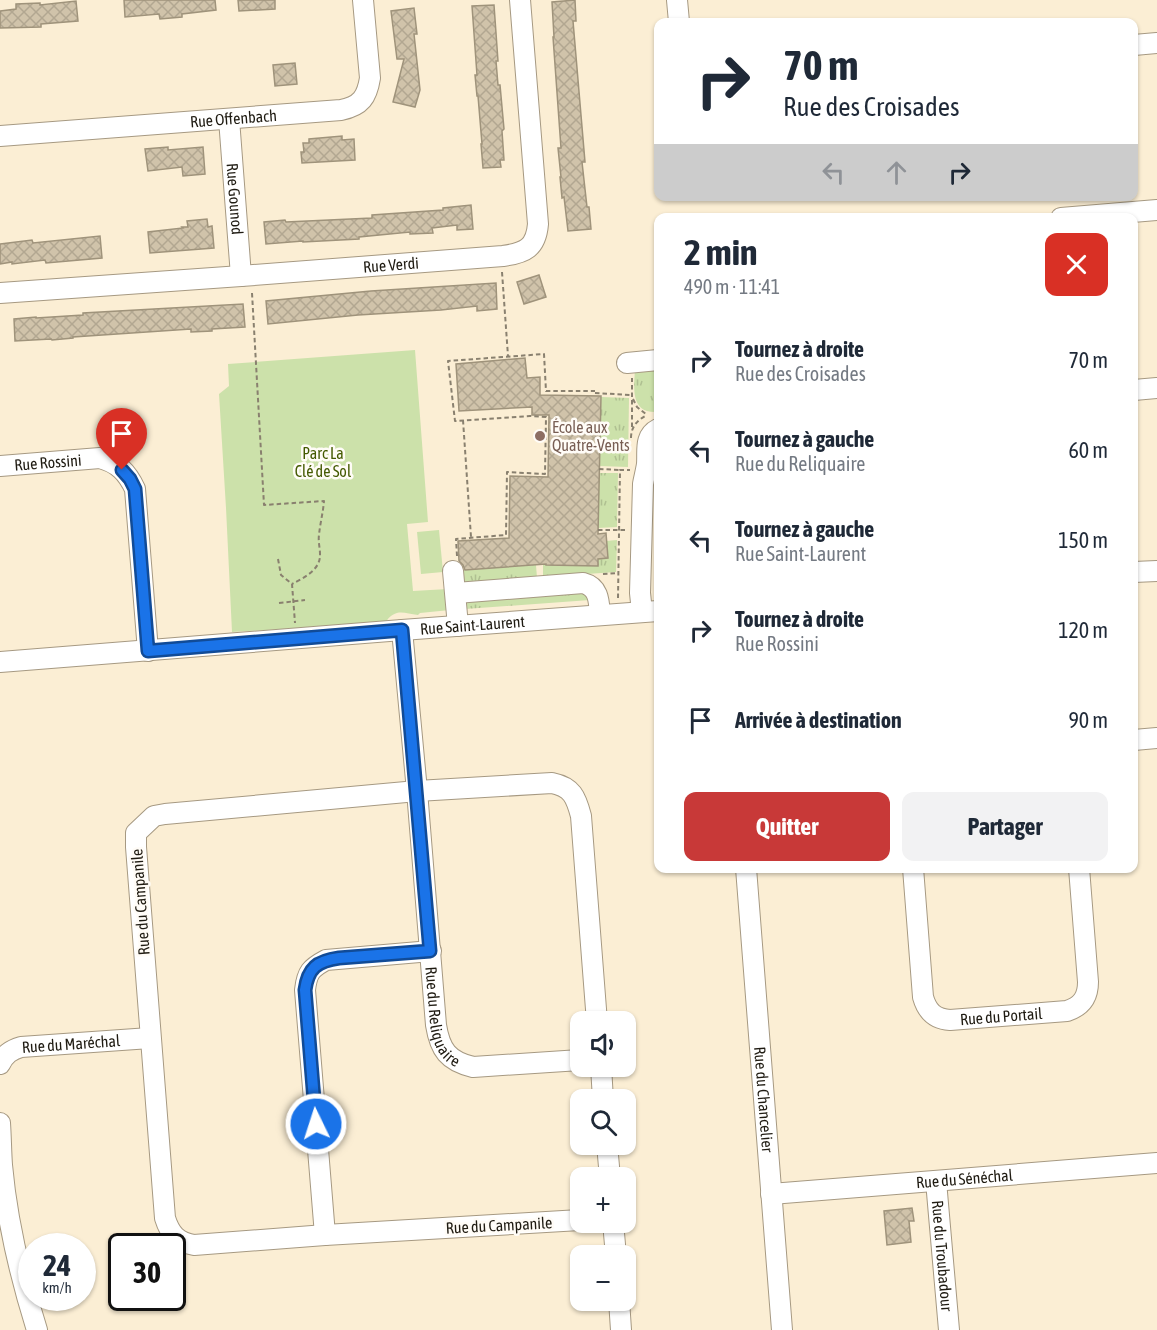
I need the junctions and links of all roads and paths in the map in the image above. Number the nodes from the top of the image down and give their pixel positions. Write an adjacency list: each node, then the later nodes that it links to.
1 (363, 0): 7 (street, Rue Offenbach)
2 (520, 0): 12 (street, Rue Verdi)
3 (677, 0): 4 (street)
4 (679, 18)
5 (1157, 43): 6 (street)
6 (1138, 45)
7 (229, 119): 8 (street, Rue Offenbach); 12 (street, Rue Gounod)
8 (0, 136)
9 (1157, 210): 10 (street)
10 (1121, 213)
11 (501, 266): 14 (path)
12 (247, 282): 13 (street, Rue Verdi); 33 (path)
13 (0, 293)
14 (508, 357): 19 (path); 20 (path)
15 (654, 361): 16 (street)
16 (630, 366): 19 (path)
17 (1157, 388): 18 (street)
18 (1138, 390)
19 (632, 395): 21 (path); 22 (path)
20 (463, 420): 28 (path); 28 (path)
21 (653, 422): 38 (street)
22 (632, 430)
23 (0, 466): 43 (street, Rue Rossini)
24 (599, 469): 25 (path)
25 (620, 470)
26 (619, 529): 27 (path)
27 (598, 530)
28 (471, 538): 30 (path)
29 (278, 559): 33 (path)
30 (455, 564): 34 (street)
31 (1157, 570): 32 (street)
32 (1138, 572)
33 (292, 584): 36 (path)
34 (456, 593): 39 (street); 40 (street)
35 (305, 600): 36 (path)
36 (293, 602): 37 (path); 41 (path)
37 (279, 603)
38 (650, 611): 39 (street, Rue Saint-Laurent)
39 (600, 615): 40 (street, Rue Saint-Laurent)
40 (458, 626): 42 (street, Rue Saint-Laurent)
41 (296, 628)
42 (402, 630): 43 (street, Rue Saint-Laurent); 47 (street, Rue du Reliquaire)
43 (148, 651): 44 (street, Rue Saint-Laurent)
44 (0, 663)
45 (1157, 738): 46 (street)
46 (1138, 740)
47 (417, 791): 51 (street, Rue du Reliquaire); 52 (street, Rue du Campanile); 53 (street, Rue du Campanile)
48 (746, 873): 59 (street, Rue du Chancelier)
49 (913, 873): 50 (street, Rue du Portail)
50 (1079, 873)
51 (430, 951): 54 (street, Rue du Reliquaire); 61 (street)
52 (596, 1011)
53 (150, 1038): 55 (street, Rue du Maréchal); 61 (street, Rue du Campanile)
54 (570, 1061)
55 (0, 1064)
56 (0, 1123): 63 (street)
57 (1157, 1163): 58 (street, Rue du Sénéchal)
58 (936, 1181): 59 (street, Rue du Sénéchal); 66 (street, Rue du Troubadour)
59 (771, 1194): 65 (street, Rue du Chancelier)
60 (570, 1221): 61 (street, Rue du Campanile)
61 (325, 1235)
62 (620, 1311): 64 (street)
63 (37, 1330)
64 (621, 1330)
65 (782, 1330)
66 (949, 1330)

